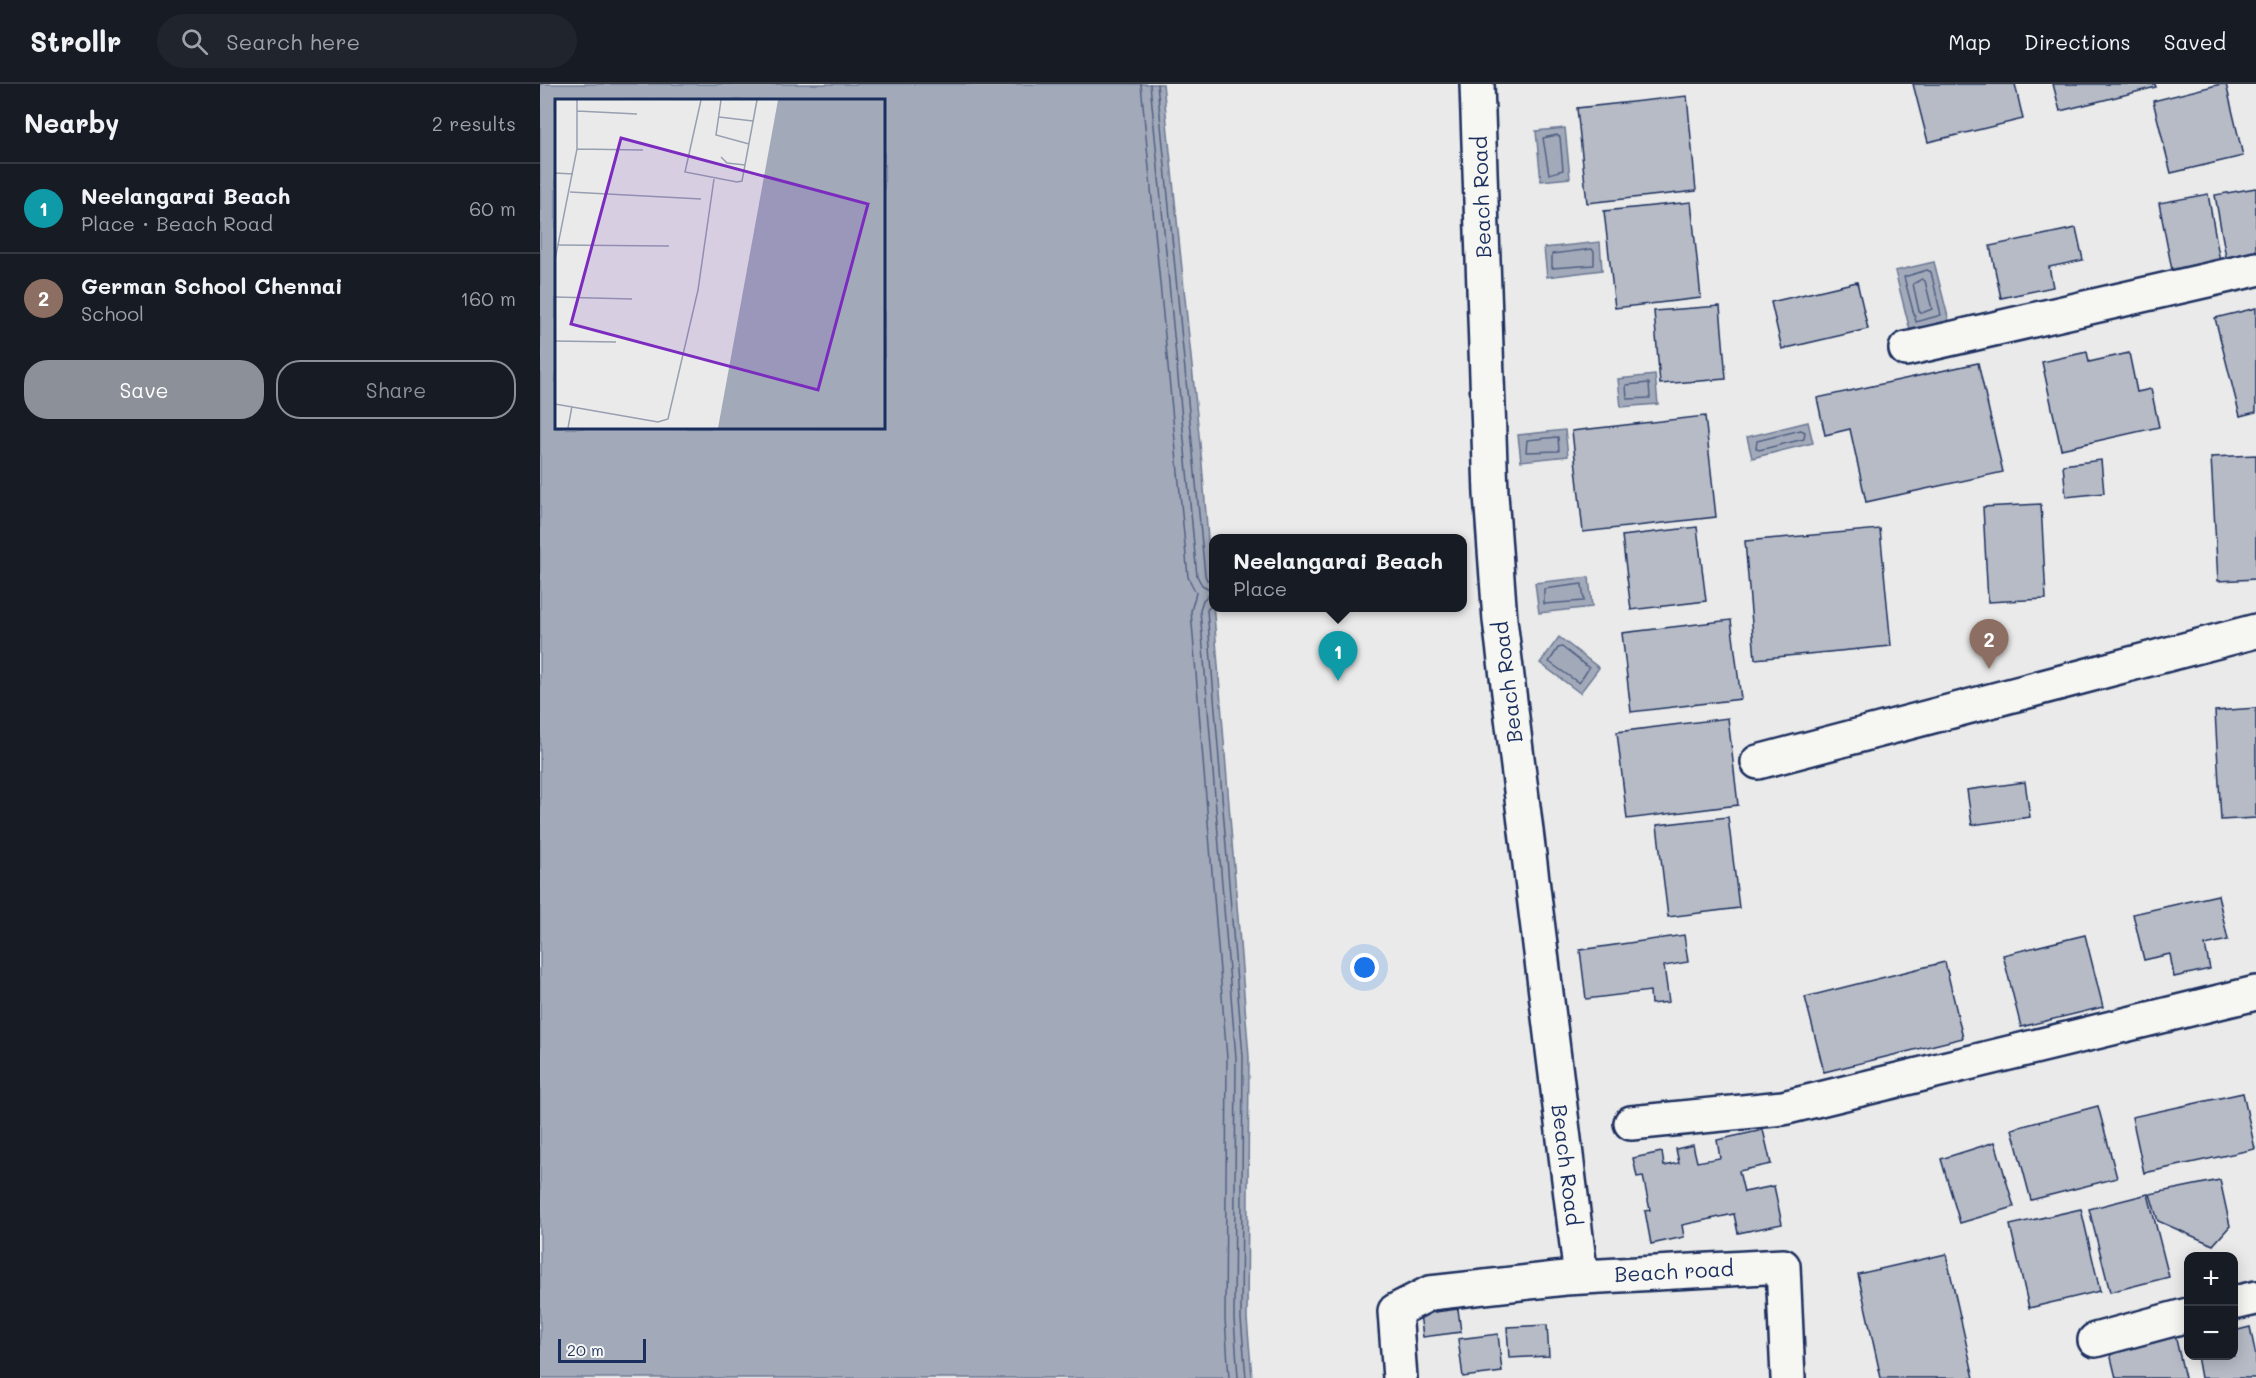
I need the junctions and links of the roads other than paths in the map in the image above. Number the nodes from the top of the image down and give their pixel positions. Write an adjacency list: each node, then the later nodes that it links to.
1 (1477, 84): 8 (street, Beach Road)
2 (2256, 269): 3 (street)
3 (1906, 349)
4 (2256, 631): 5 (street)
5 (1758, 762)
6 (2256, 993): 7 (street)
7 (1631, 1123)
8 (1573, 1278): 13 (street, Beach road); 14 (street, Beach road)
9 (2256, 1298): 10 (street)
10 (2238, 1303)
11 (2184, 1316): 12 (street)
12 (2095, 1340)
13 (1400, 1378)
14 (1788, 1378)

